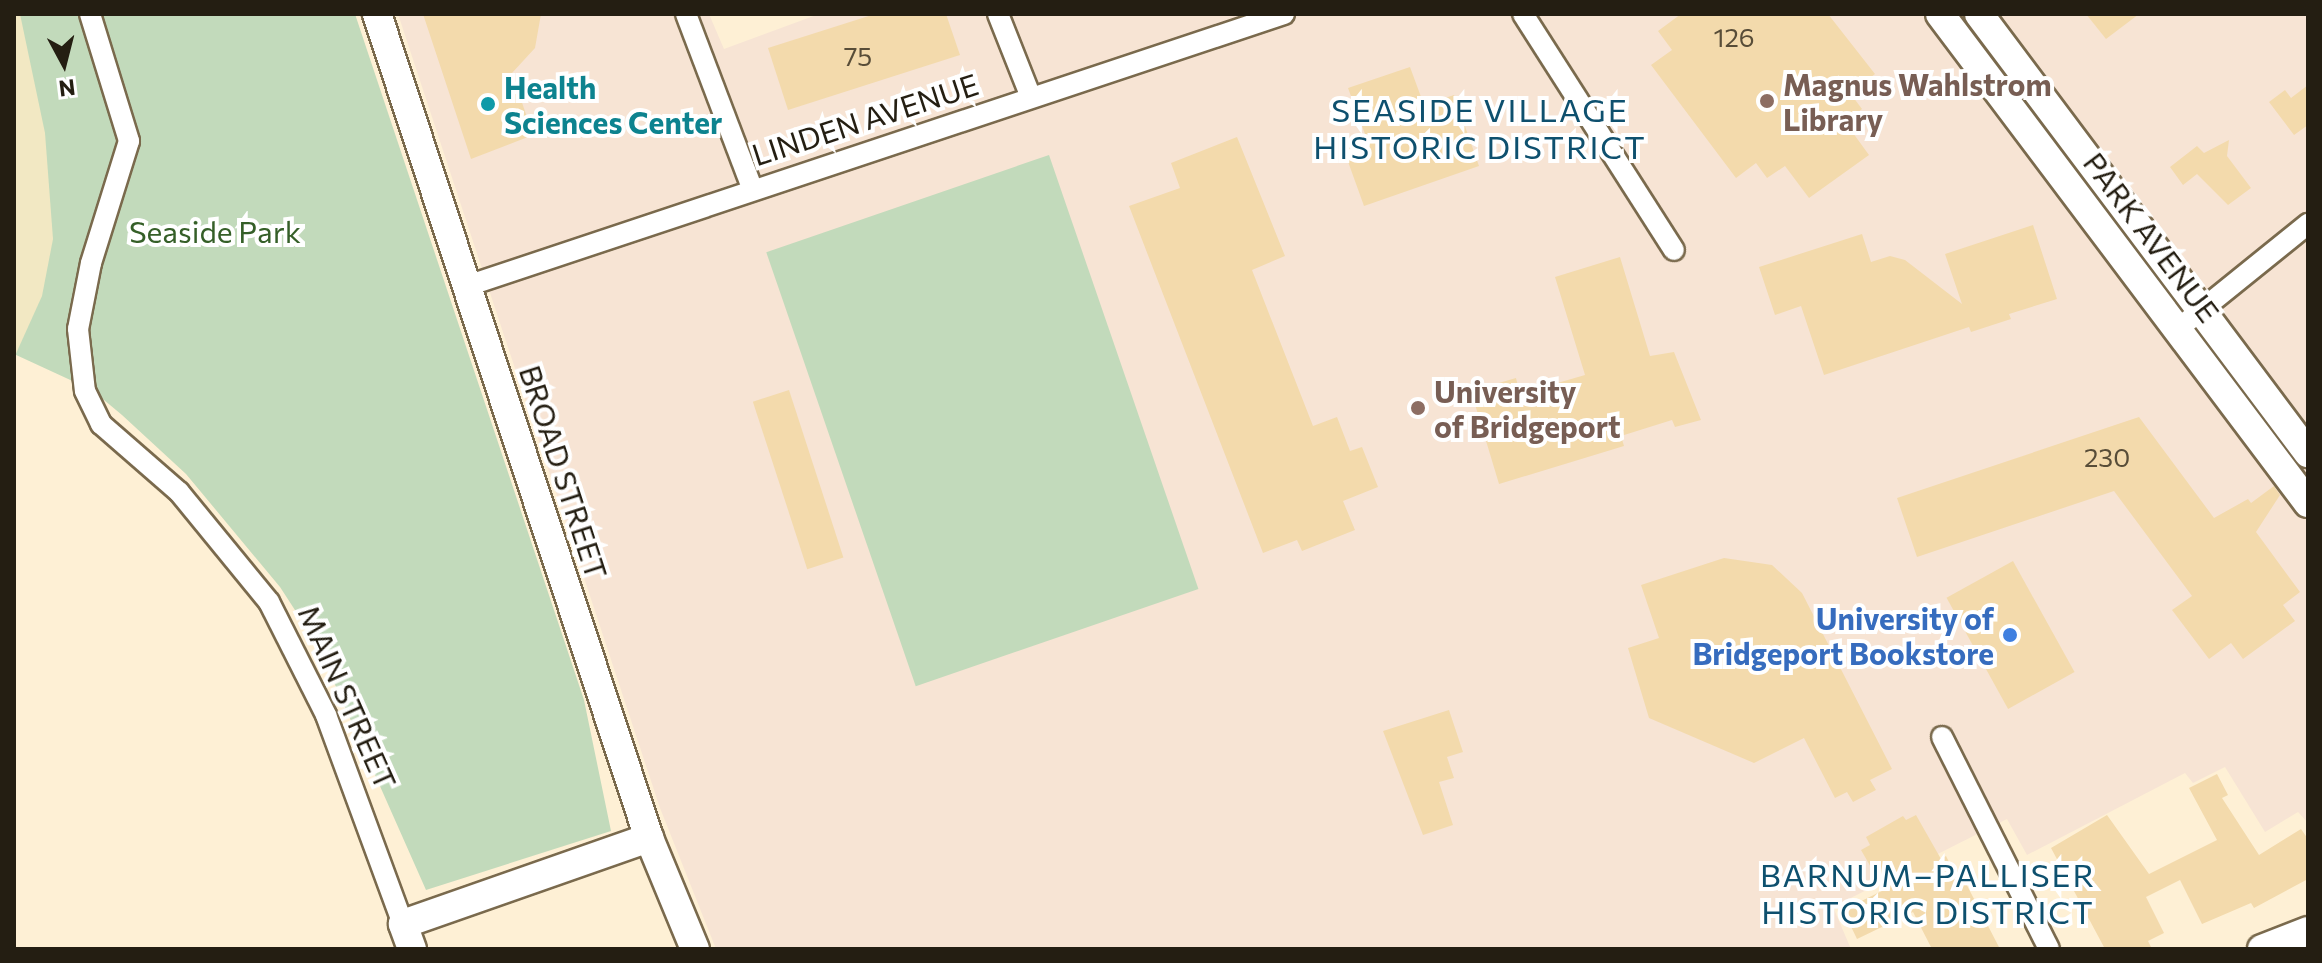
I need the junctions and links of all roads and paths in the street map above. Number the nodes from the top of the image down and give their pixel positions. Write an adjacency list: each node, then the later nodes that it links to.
1 (90, 14): 20 (street, MAIN STREET)
2 (377, 14): 13 (street, BROAD STREET)
3 (686, 14): 10 (street)
4 (998, 14): 9 (street)
5 (1284, 14): 9 (street, LINDEN AVENUE)
6 (1523, 14): 12 (street)
7 (1940, 14): 14 (street, PARK AVENUE)
8 (1979, 14): 14 (street, PARK AVENUE)
9 (1030, 95): 10 (street, LINDEN AVENUE)
10 (752, 188): 13 (street, LINDEN AVENUE)
11 (2308, 224): 14 (street)
12 (1674, 250)
13 (467, 286): 18 (street, BROAD STREET)
14 (2190, 320): 15 (street, PARK AVENUE); 16 (street, PARK AVENUE)
15 (2308, 453)
16 (2308, 503)
17 (1942, 737): 22 (street)
18 (649, 838): 20 (street); 21 (street, BROAD STREET)
19 (2308, 931): 23 (street)
20 (407, 936)
21 (695, 949)
22 (2049, 949)
23 (2262, 949)

